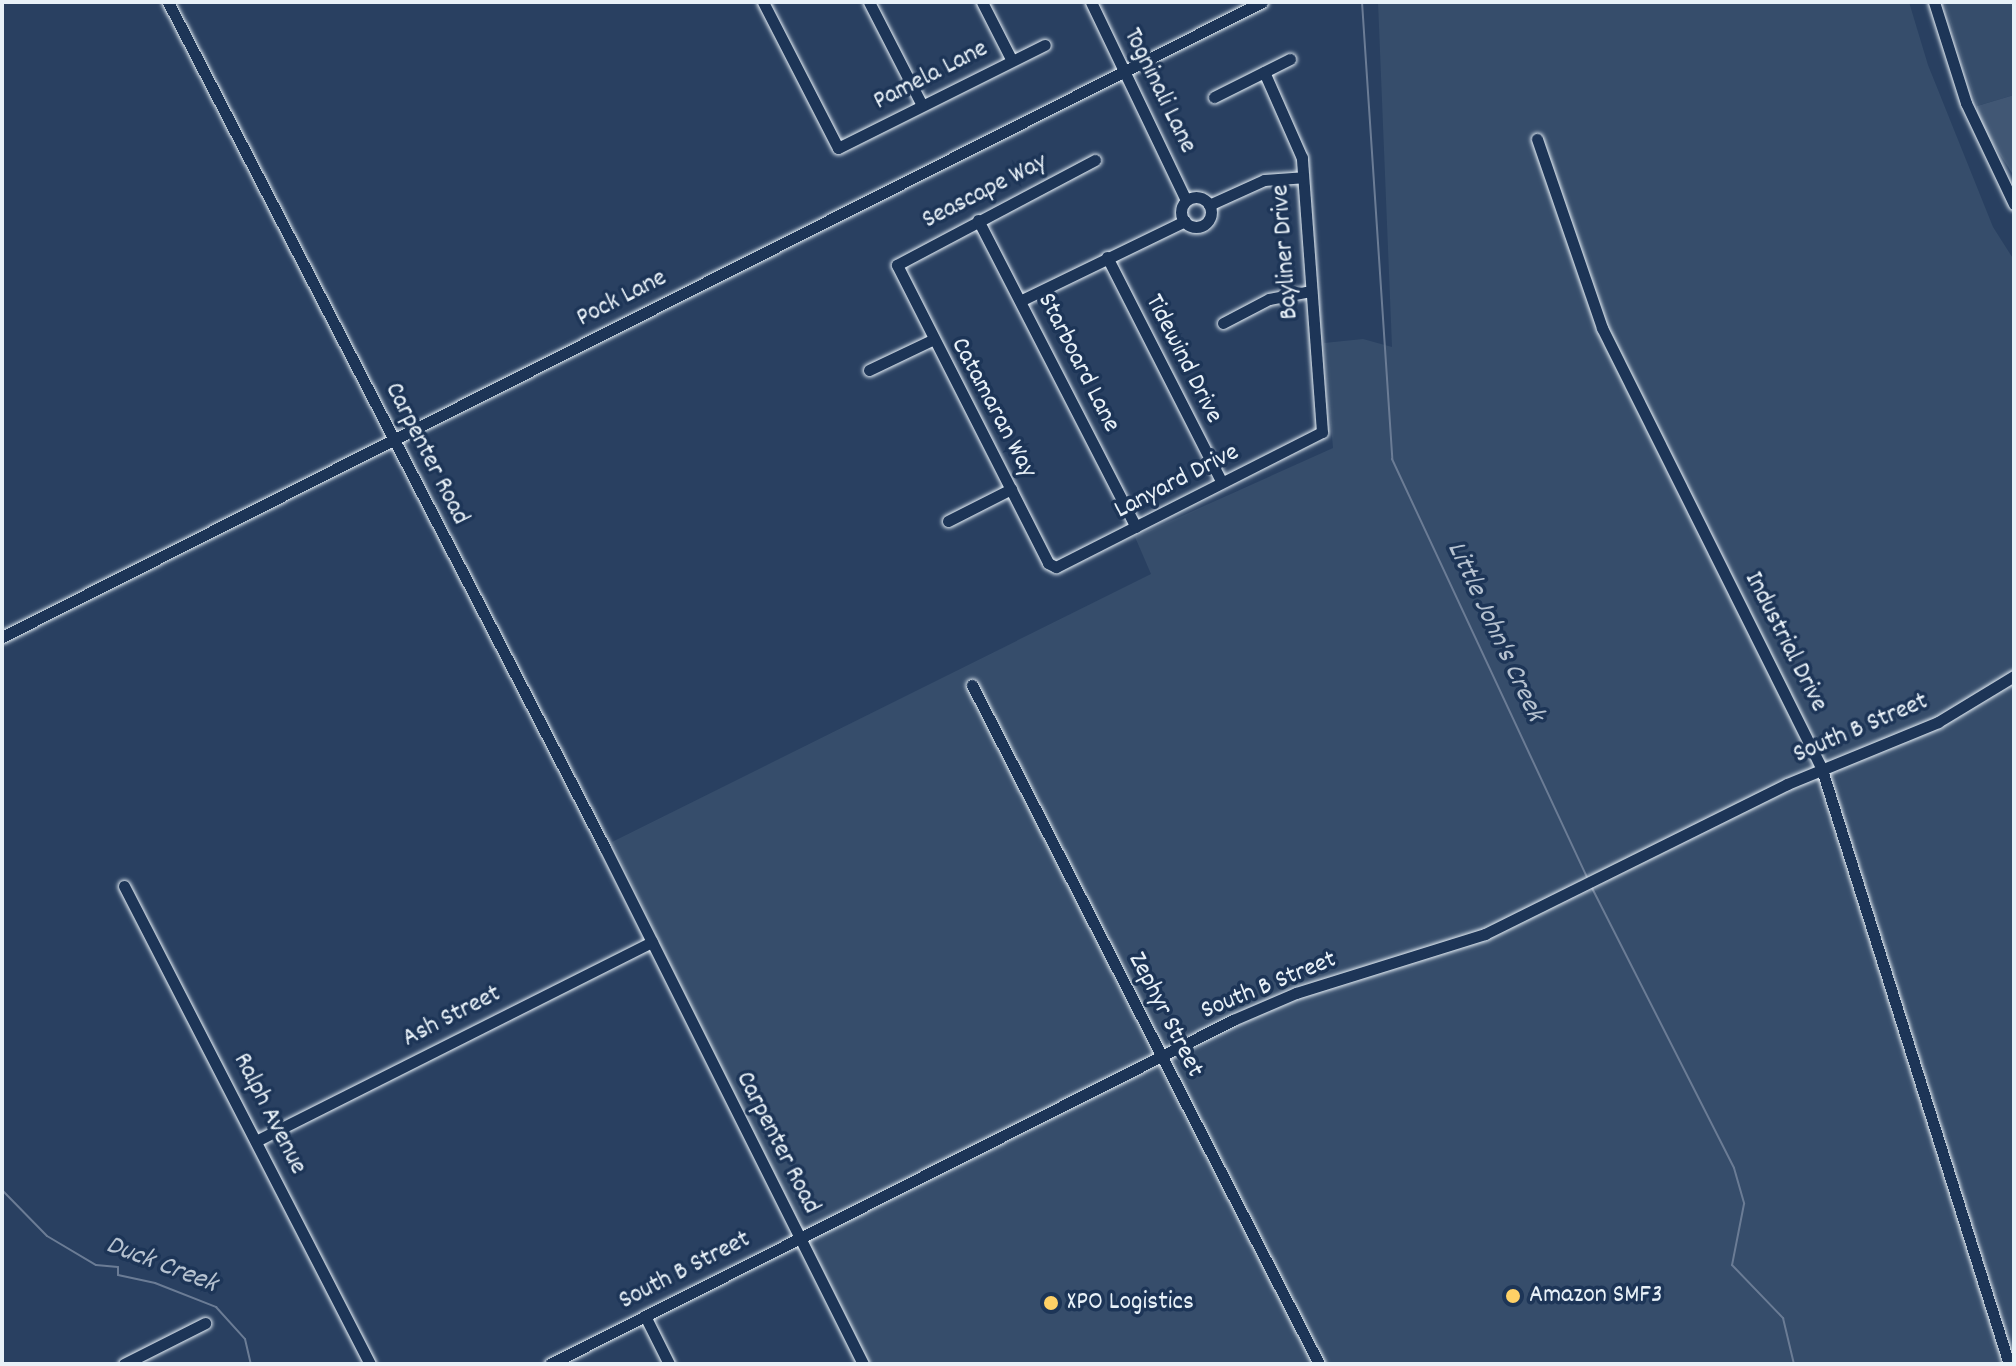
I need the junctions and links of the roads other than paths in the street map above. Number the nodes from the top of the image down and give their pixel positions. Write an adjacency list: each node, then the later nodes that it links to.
1 (168, 2): 31 (street, Carpenter Road)
2 (763, 2): 14 (street, Pamela Lane)
3 (869, 2): 14 (street)
4 (982, 2): 9 (street)
5 (1091, 2): 11 (street, Togninali Lane)
6 (1262, 2): 11 (street, Pock Lane)
7 (1934, 2): 19 (street)
8 (1045, 45): 9 (street, Pamela Lane)
9 (1011, 59): 14 (street, Pamela Lane)
10 (1290, 59): 12 (street)
11 (1126, 70): 18 (street, Togninali Lane); 31 (street, Pock Lane)
12 (1264, 72): 13 (street); 17 (street, Bayliner Drive)
13 (1214, 97)
14 (922, 105)
15 (1537, 139): 40 (street, Industrial Drive)
16 (1095, 160): 21 (street, Seascape Way)
17 (1303, 177): 20 (street); 25 (street, Bayliner Drive)
18 (1186, 200): 20 (street); 22 (street)
19 (2014, 204)
20 (1209, 205): 22 (street)
21 (978, 220): 24 (street, Seascape Way); 26 (street, Starboard Lane)
22 (1185, 221): 23 (street)
23 (1107, 257): 26 (street); 32 (street, Tidewind Drive)
24 (897, 265): 28 (street, Catamaran Way)
25 (1311, 291): 27 (street); 30 (street, Bayliner Drive)
26 (1022, 300): 35 (street, Starboard Lane)
27 (1223, 323)
28 (932, 340): 29 (street); 33 (street, Catamaran Way)
29 (869, 370)
30 (1319, 436): 32 (street, Lanyard Drive)
31 (393, 439): 37 (street, Pock Lane); 42 (street, Carpenter Road)
32 (1221, 481): 35 (street, Lanyard Drive)
33 (1011, 489): 34 (street); 36 (street, Catamaran Way)
34 (948, 521)
35 (1136, 527): 36 (street, Lanyard Drive)
36 (1056, 567)
37 (2, 637)
38 (2014, 676): 40 (street, South B Street)
39 (972, 685): 43 (street, Zephyr Street)
40 (1822, 770): 43 (street, South B Street); 54 (street, Industrial Drive)
41 (124, 886): 44 (street, Ralph Avenue)
42 (652, 942): 44 (street, Ash Street); 45 (street, Carpenter Road)
43 (1161, 1056): 45 (street, South B Street); 53 (street, Zephyr Street)
44 (258, 1140): 50 (street, Ralph Avenue)
45 (799, 1237): 46 (street, South B Street); 52 (street, Carpenter Road)
46 (645, 1316): 48 (street, South B Street); 51 (street)
47 (205, 1323): 49 (street)
48 (554, 1363)
49 (124, 1364)
50 (370, 1364)
51 (669, 1364)
52 (863, 1364)
53 (1319, 1364)
54 (2009, 1364)

